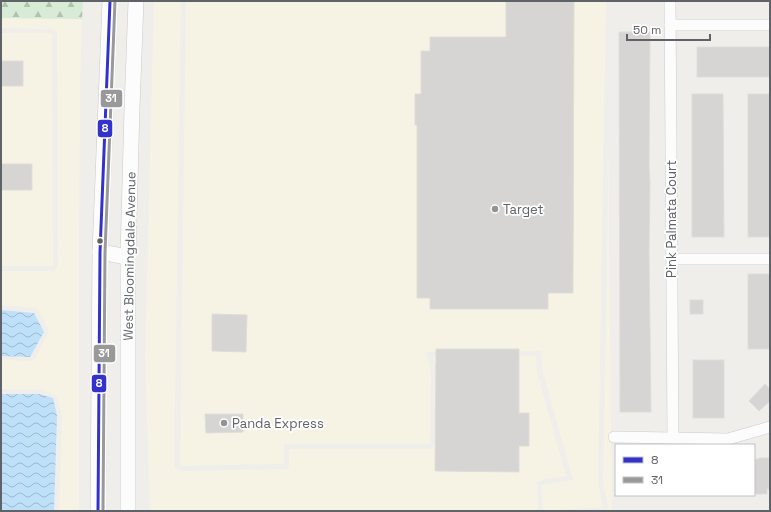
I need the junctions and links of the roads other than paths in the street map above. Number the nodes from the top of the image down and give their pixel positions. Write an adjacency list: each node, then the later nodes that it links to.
1 (110, 1): 6 (main road, West Bloomingdale Avenue)
2 (136, 1): 7 (main road, West Bloomingdale Avenue)
3 (670, 1): 4 (street, Pink Palmata Court)
4 (670, 25): 5 (street); 8 (street, Pink Palmata Court)
5 (770, 25)
6 (100, 252): 7 (main road); 13 (main road, West Bloomingdale Avenue)
7 (128, 256): 14 (main road, West Bloomingdale Avenue)
8 (672, 259): 9 (street); 12 (street, Pink Palmata Court)
9 (770, 259)
10 (770, 427): 12 (street)
11 (614, 437): 12 (street)
12 (673, 438)
13 (98, 511)
14 (128, 511)

